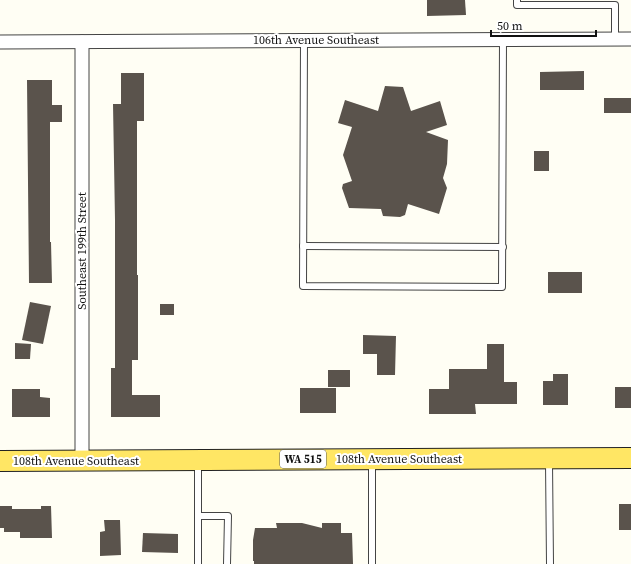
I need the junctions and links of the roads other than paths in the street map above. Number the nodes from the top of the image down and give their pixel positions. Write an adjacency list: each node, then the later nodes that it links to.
1 (517, 0): 2 (lane)
2 (615, 2): 4 (lane)
3 (503, 39): 4 (street, 106th Avenue Southeast); 6 (street, 106th Avenue Southeast); 10 (lane)
4 (615, 39): 5 (street, 106th Avenue Southeast)
5 (631, 39)
6 (304, 40): 8 (street, 106th Avenue Southeast); 9 (lane)
7 (0, 42): 8 (street, 106th Avenue Southeast)
8 (82, 42): 16 (street, Southeast 199th Street)
9 (304, 246): 10 (lane); 10 (lane)
10 (502, 246)
11 (549, 458): 12 (main road, 108th Avenue Southeast / WA 515); 13 (main road, 108th Avenue Southeast / WA 515); 21 (lane)
12 (631, 458)
13 (372, 459): 14 (main road, 108th Avenue Southeast / WA 515); 20 (lane)
14 (198, 460): 16 (main road, 108th Avenue Southeast / WA 515); 17 (lane)
15 (0, 461): 16 (main road, 108th Avenue Southeast / WA 515)
16 (82, 461)
17 (198, 516): 18 (lane); 19 (lane)
18 (198, 564)
19 (227, 564)
20 (372, 564)
21 (550, 564)

